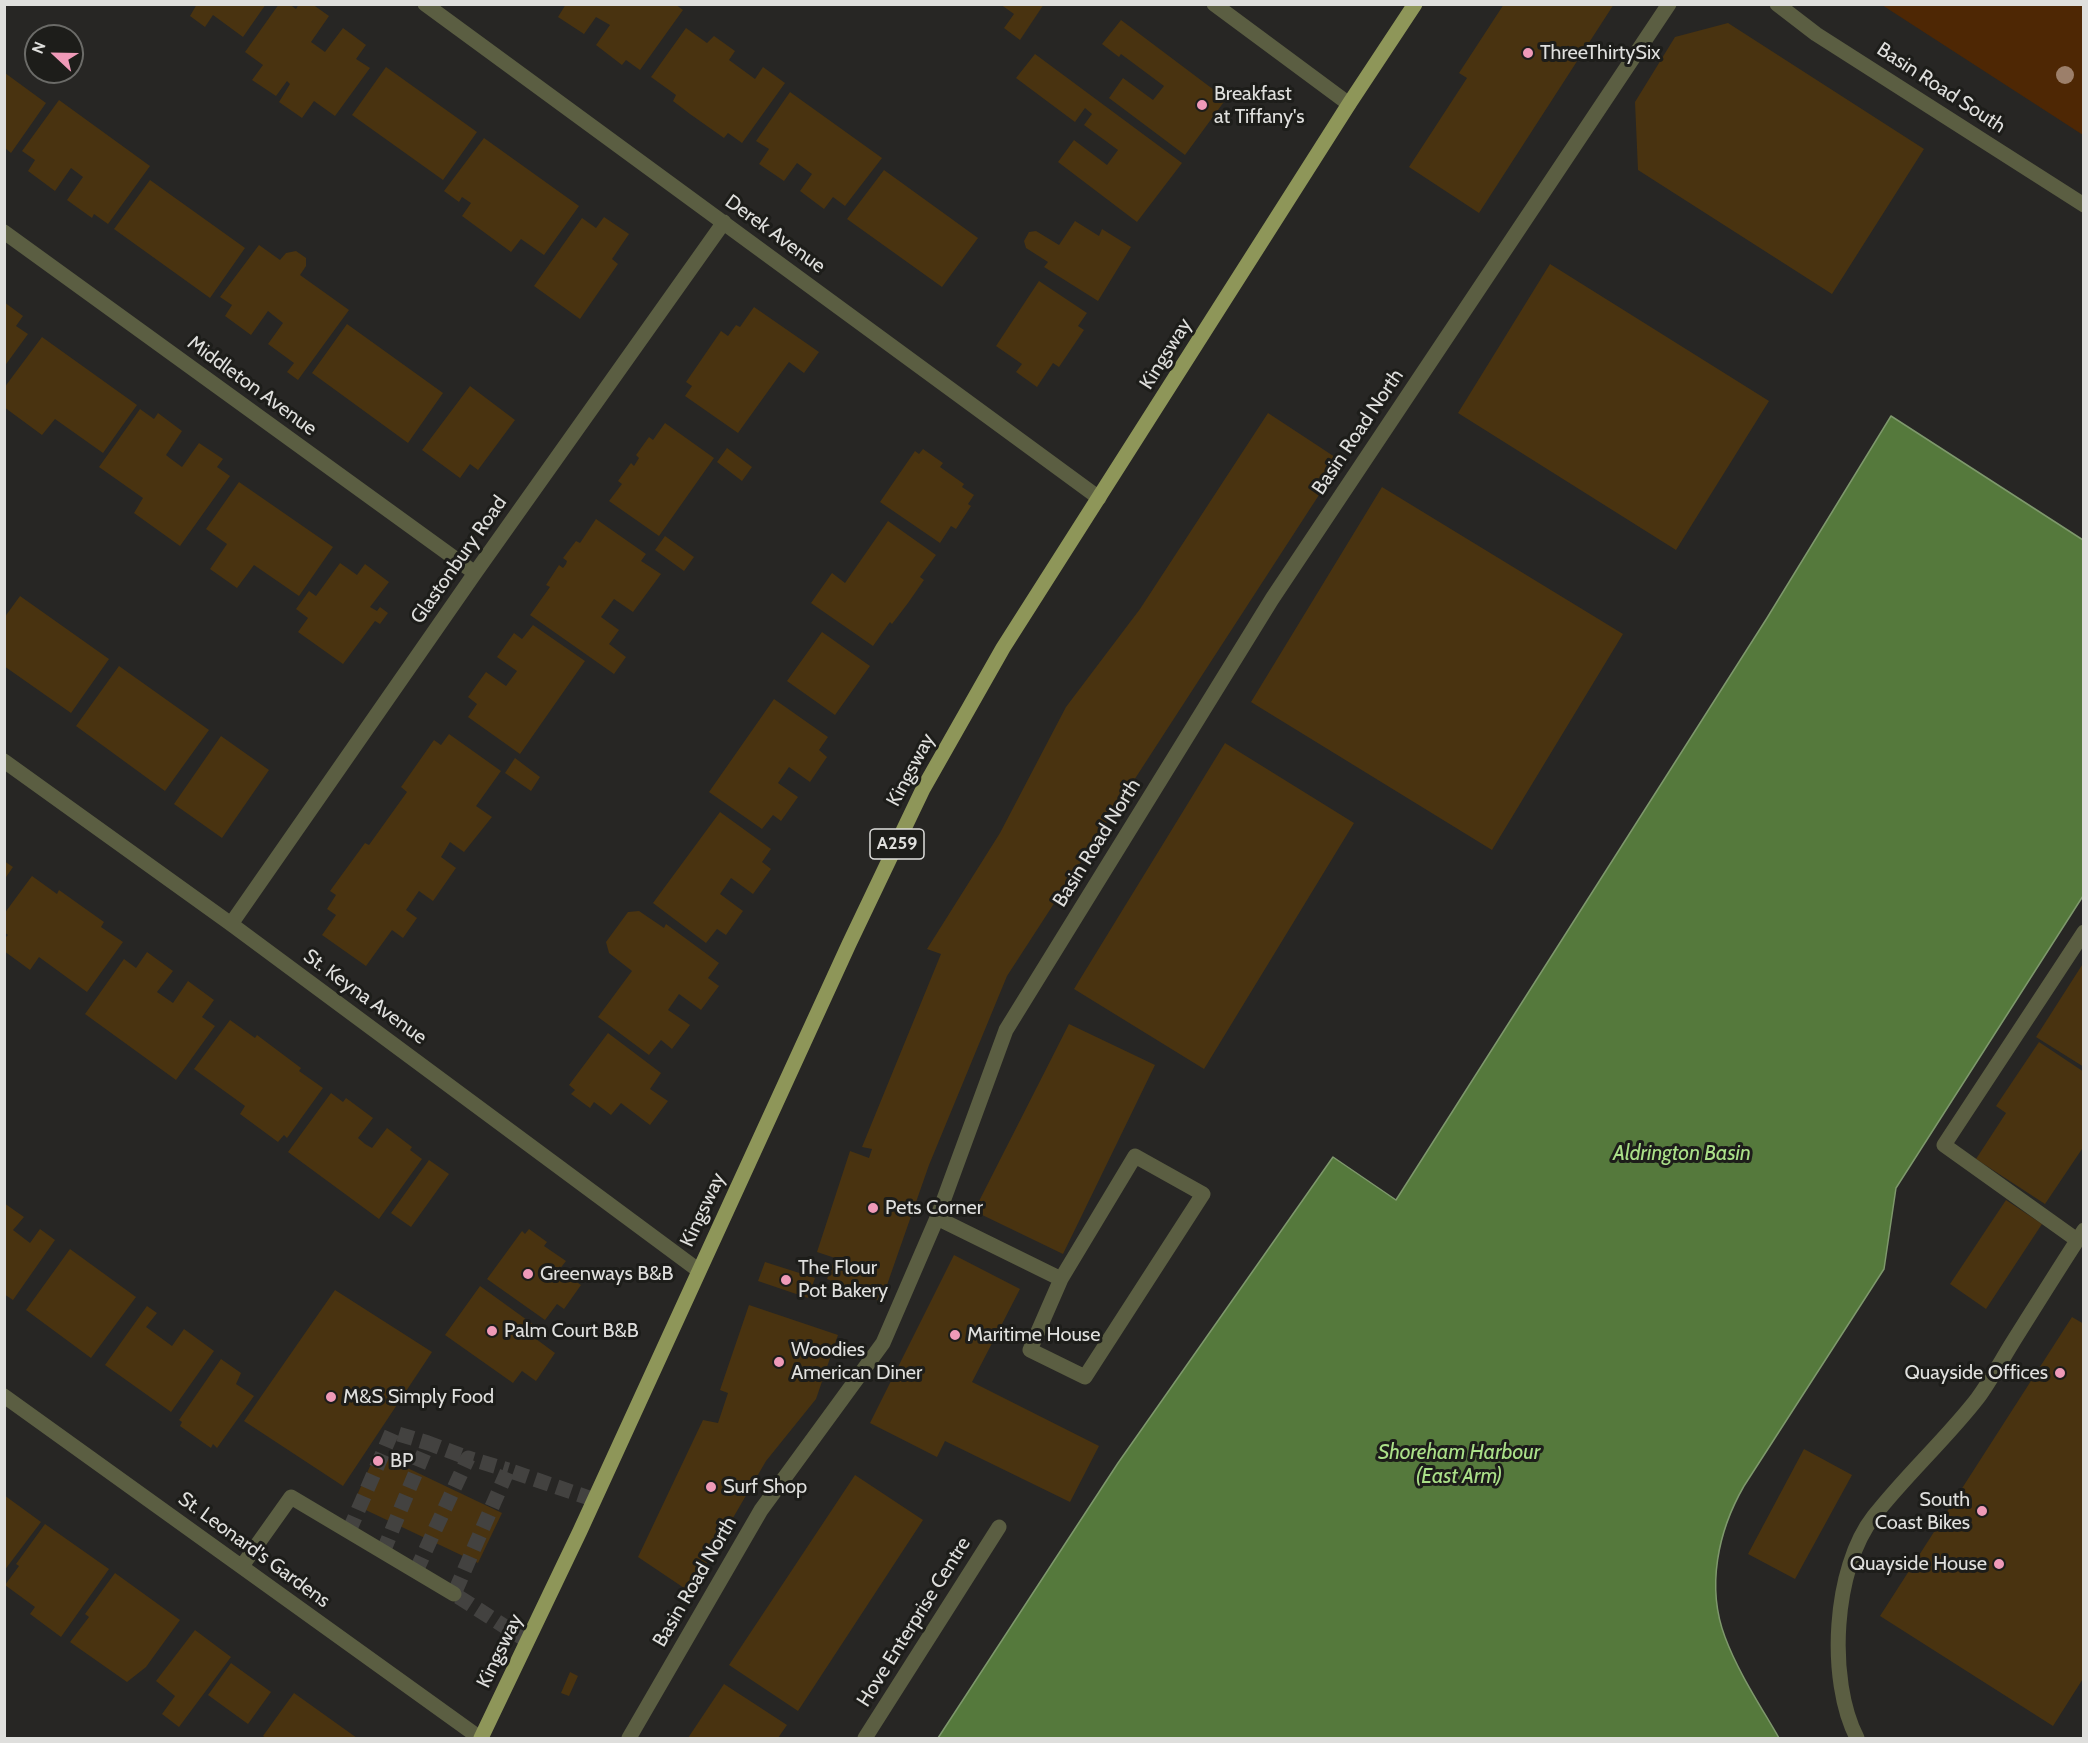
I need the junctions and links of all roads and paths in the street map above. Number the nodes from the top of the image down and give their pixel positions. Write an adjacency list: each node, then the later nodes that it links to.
1 (425, 4): 8 (street, Derek Avenue)
2 (1214, 4): 6 (street)
3 (1415, 4): 6 (main road, Kingsway / A259)
4 (1669, 4): 15 (street, Basin Road North)
5 (1778, 4): 7 (street, Basin Road South)
6 (1349, 104): 10 (main road, Kingsway / A259)
7 (2084, 205)
8 (724, 222): 10 (street, Derek Avenue); 11 (street, Glastonbury Road)
9 (4, 232): 11 (street, Middleton Avenue)
10 (1099, 498): 17 (main road, Kingsway / A259)
11 (475, 573): 13 (street, Glastonbury Road)
12 (4, 762): 13 (street, St. Keyna Avenue)
13 (231, 924): 17 (street, St. Keyna Avenue)
14 (2084, 932): 16 (street)
15 (937, 1218): 18 (street); 24 (street, Basin Road North)
16 (2080, 1235): 26 (street)
17 (698, 1270): 23 (main road, Kingsway / A259)
18 (1061, 1279): 18 (street)
19 (4, 1395): 21 (street, St. Leonard's Gardens)
20 (999, 1527): 25 (street, Hove Enterprise Centre)
21 (242, 1566): 22 (street); 23 (street, St. Leonard's Gardens)
22 (454, 1594)
23 (480, 1738)
24 (629, 1738)
25 (866, 1738)
26 (1857, 1738)

